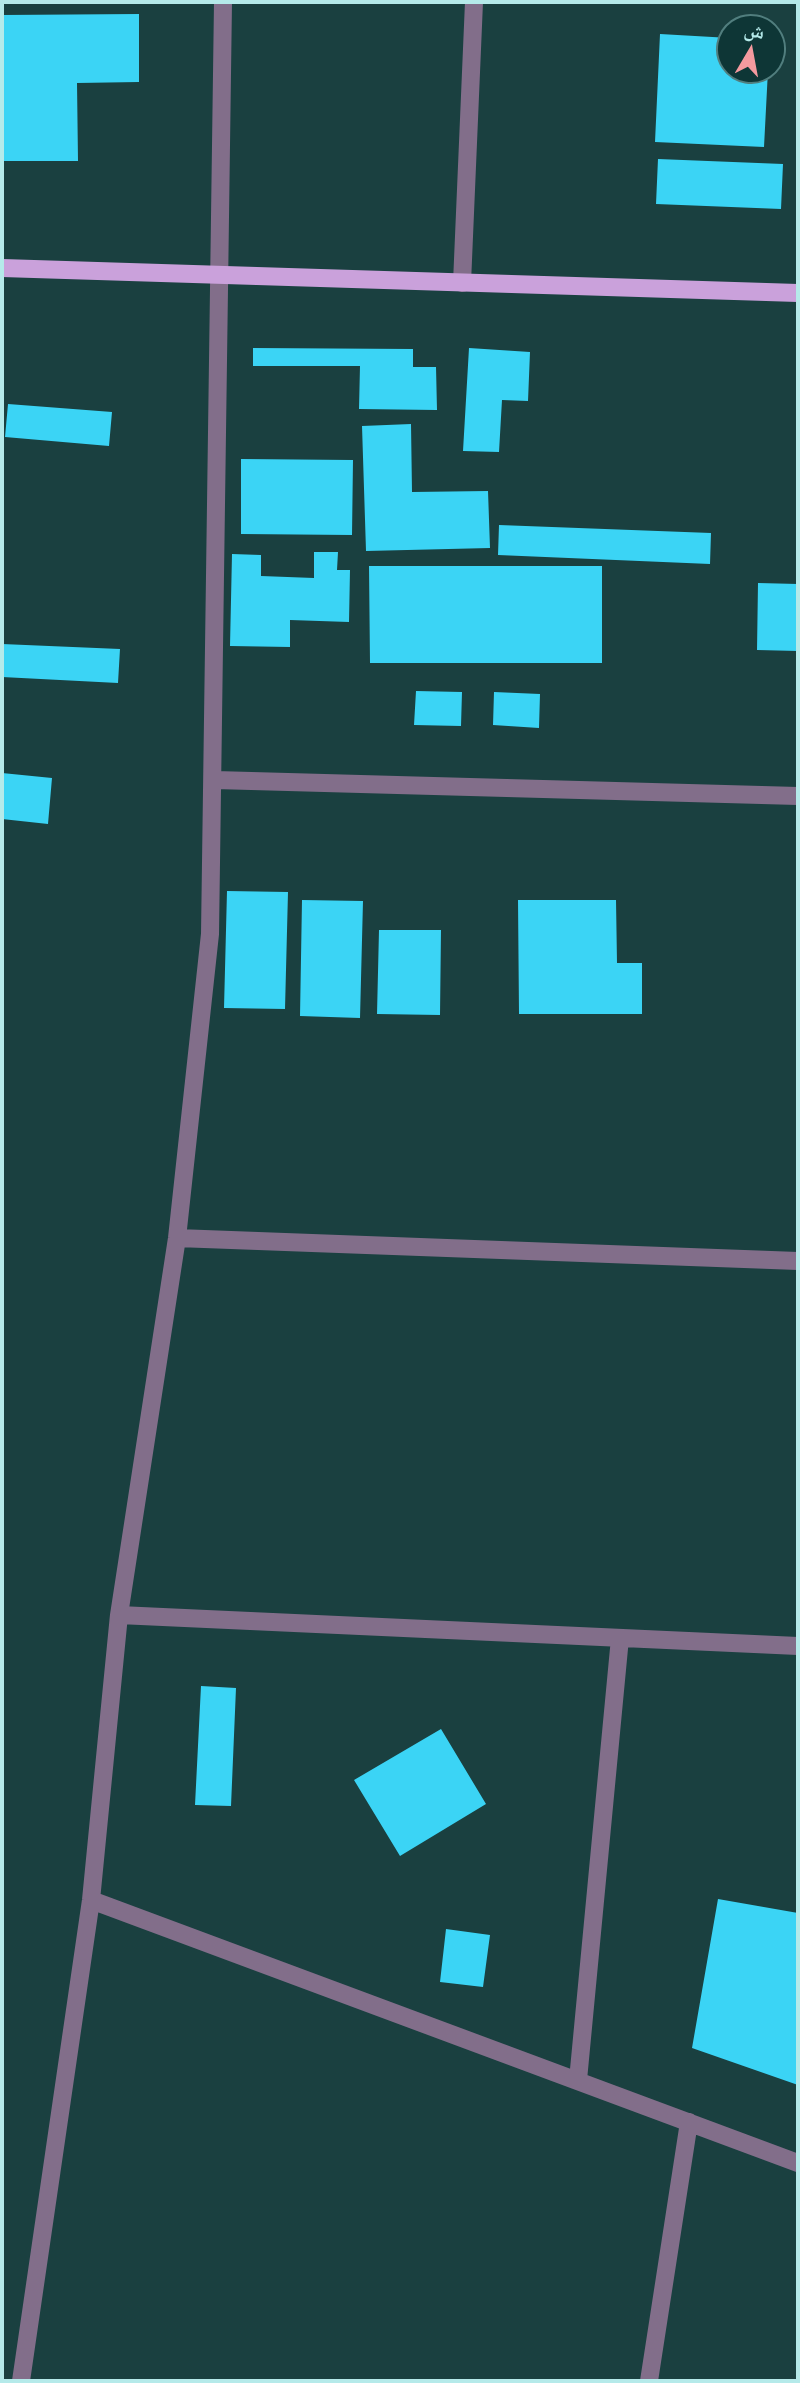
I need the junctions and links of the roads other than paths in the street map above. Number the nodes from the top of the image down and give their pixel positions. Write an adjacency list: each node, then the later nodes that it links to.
1 (223, 2): 4 (street)
2 (474, 2): 5 (street)
3 (2, 268): 4 (main road)
4 (221, 275): 5 (main road); 7 (street)
5 (462, 283): 6 (main road)
6 (798, 292)
7 (215, 780): 8 (street); 9 (street)
8 (798, 796)
9 (177, 1238): 10 (street); 11 (street)
10 (798, 1261)
11 (119, 1615): 12 (street); 14 (street)
12 (620, 1638): 13 (street); 15 (street)
13 (798, 1646)
14 (91, 1900): 15 (street); 18 (street)
15 (578, 2080): 16 (street)
16 (689, 2122): 17 (street); 19 (street)
17 (798, 2163)
18 (21, 2381)
19 (649, 2381)

